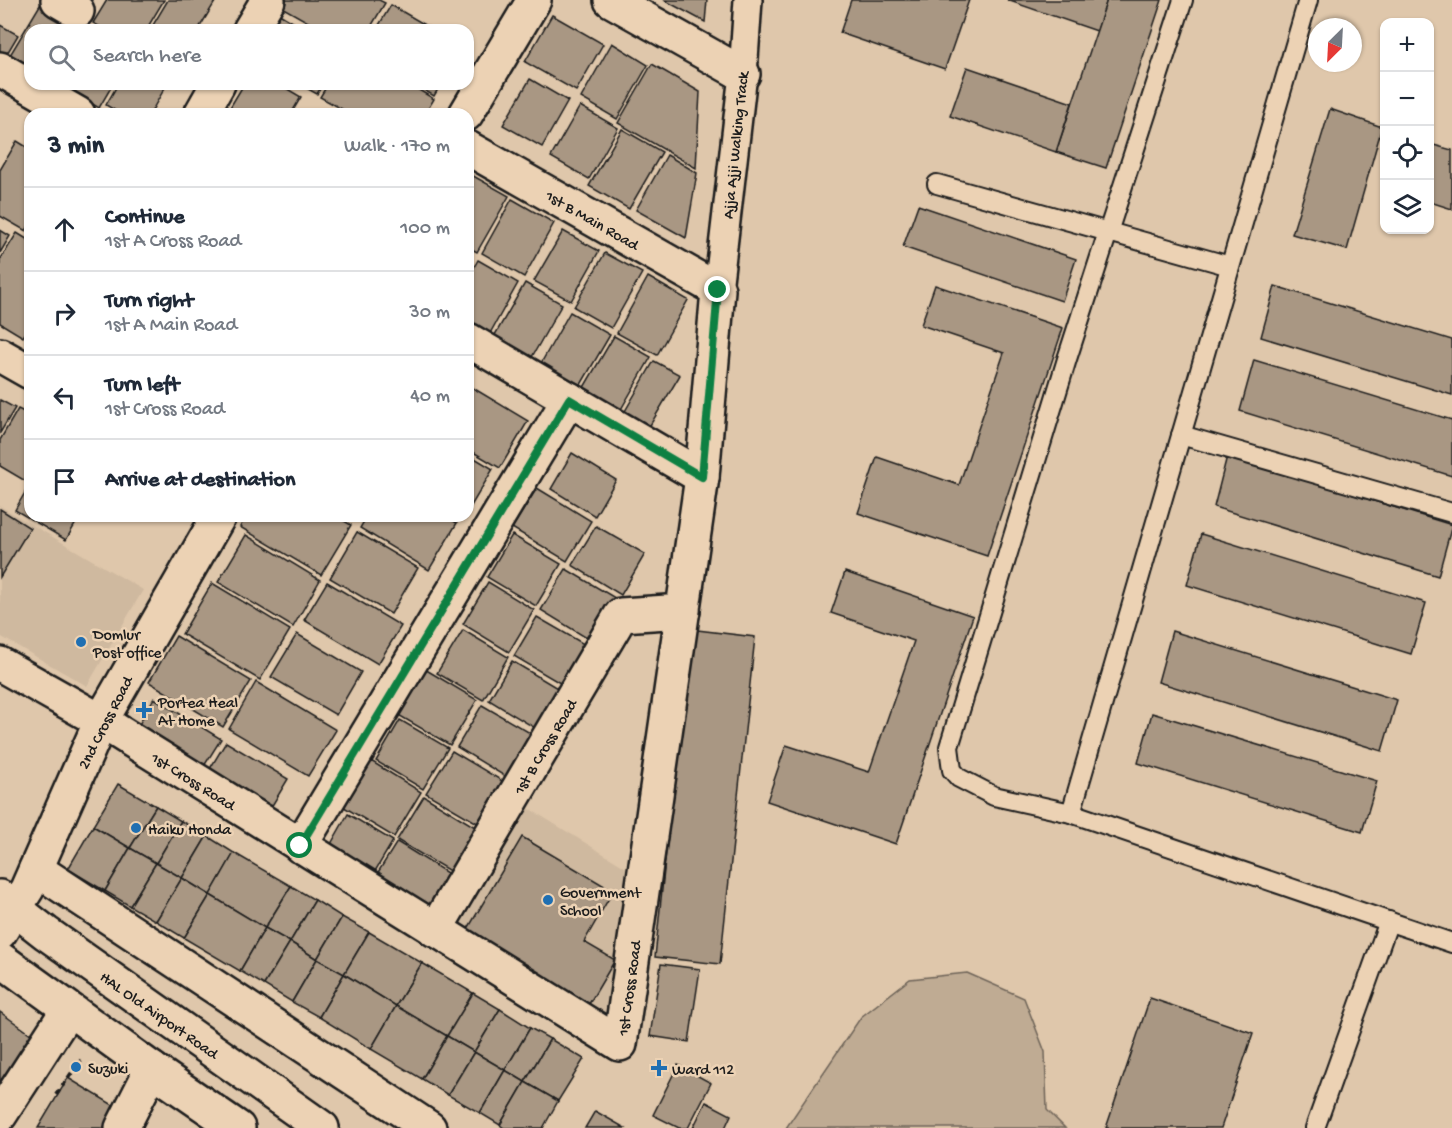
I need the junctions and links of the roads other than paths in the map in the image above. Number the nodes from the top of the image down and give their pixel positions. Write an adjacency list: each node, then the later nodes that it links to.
1 (268, 0): 7 (street)
2 (534, 0): 15 (street)
3 (611, 0): 9 (street)
4 (748, 0): 9 (street, Ajja Ajji Walking Track)
5 (1183, 0): 18 (lane)
6 (1308, 0): 19 (lane)
7 (254, 24)
8 (0, 69): 10 (street)
9 (743, 74): 20 (street, Ajja Ajji Walking Track)
10 (24, 83)
11 (36, 90): 13 (street)
12 (215, 90): 14 (street)
13 (68, 108)
14 (204, 108)
15 (470, 108)
16 (474, 151): 20 (street, 1st B Main Road)
17 (937, 184): 18 (lane)
18 (1108, 233): 19 (lane); 32 (lane)
19 (1230, 266): 25 (lane)
20 (718, 290): 26 (street, 1st Cross Road)
21 (474, 344): 24 (street)
22 (0, 355): 23 (street)
23 (24, 369)
24 (569, 399): 26 (street); 33 (street)
25 (1181, 435): 27 (lane); 32 (lane)
26 (702, 477): 29 (street, 1st Cross Road)
27 (1452, 513)
28 (216, 522): 31 (street, 2nd Cross Road)
29 (683, 611): 37 (street, 1st B Cross Road); 37 (street, 1st Cross Road)
30 (0, 664): 31 (street, 1st Cross Road)
31 (101, 721): 33 (street, 1st Cross Road); 34 (street, 2nd Cross Road)
32 (1071, 813): 36 (lane)
33 (300, 846): 37 (street, 1st Cross Road)
34 (36, 869): 35 (street, 2nd Cross Road); 46 (street)
35 (5, 913): 45 (street, HAL Old Airport Road)
36 (1389, 921): 38 (lane); 47 (lane)
37 (435, 930)
38 (1452, 943)
39 (0, 959): 40 (street)
40 (68, 1010): 41 (street); 42 (street)
41 (152, 1069): 43 (street); 44 (street)
42 (0, 1115)
43 (122, 1128)
44 (238, 1128)
45 (322, 1128)
46 (429, 1128)
47 (1315, 1128)

